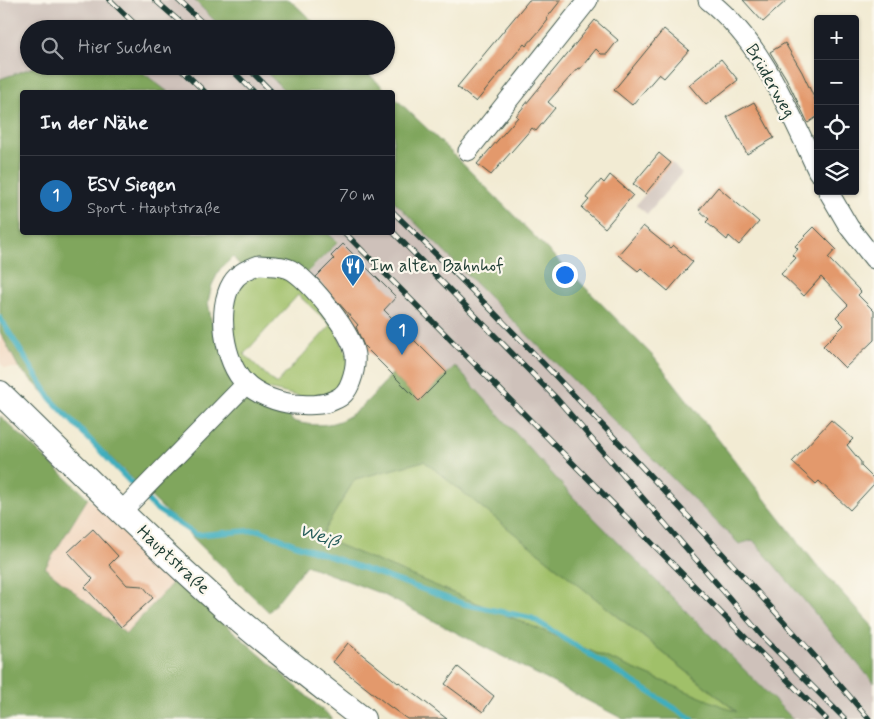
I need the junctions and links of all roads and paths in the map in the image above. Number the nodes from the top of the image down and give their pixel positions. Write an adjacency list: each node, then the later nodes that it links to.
1 (588, 0): 3 (street)
2 (708, 0): 4 (street, Brüderweg)
3 (468, 151)
4 (814, 164)
5 (830, 195): 6 (street)
6 (874, 259)
7 (246, 384): 7 (street); 9 (street, Hauptstraße)
8 (0, 393): 9 (main road)
9 (128, 505): 10 (main road, Hauptstraße)
10 (363, 719)

